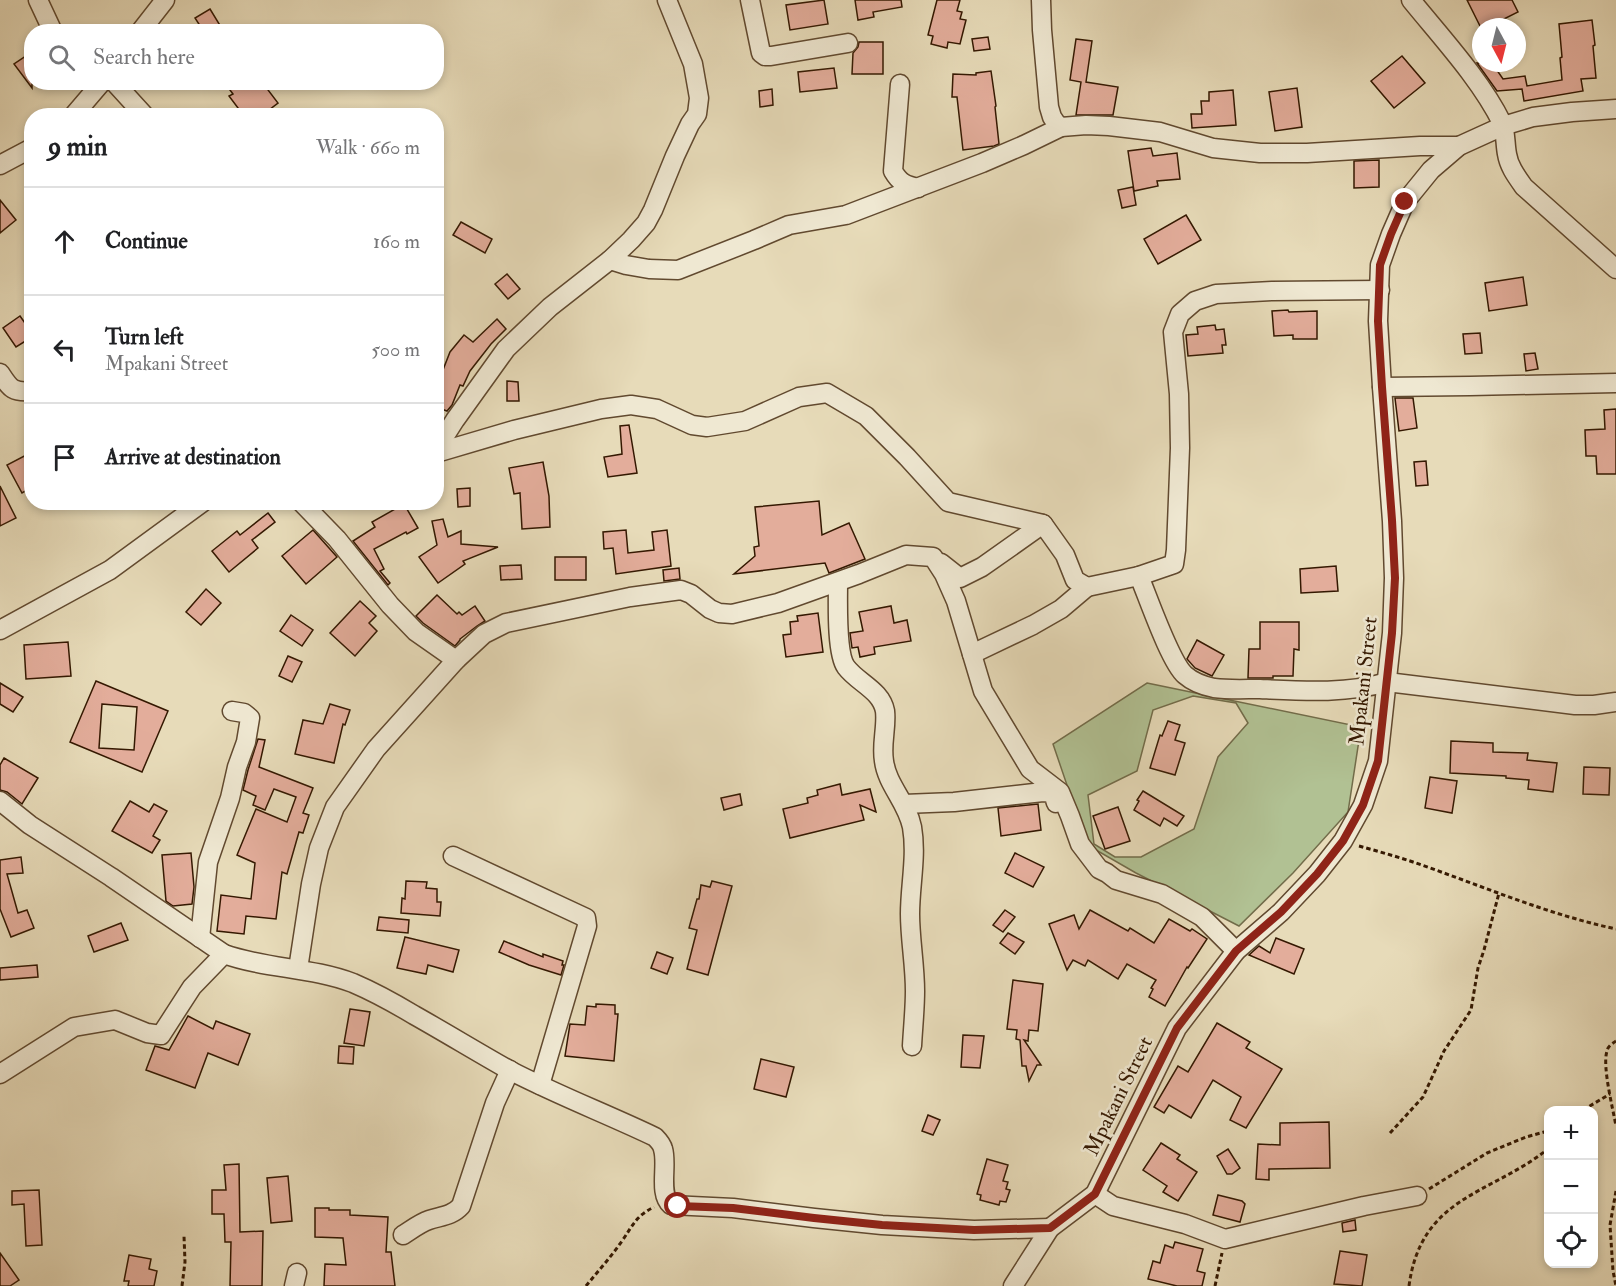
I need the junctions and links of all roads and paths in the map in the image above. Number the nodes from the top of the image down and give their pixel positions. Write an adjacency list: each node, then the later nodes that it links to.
1 (38, 0): 7 (street)
2 (165, 0): 8 (street)
3 (667, 0): 22 (street)
4 (750, 0): 9 (street)
5 (1041, 0): 17 (street)
6 (1411, 0): 16 (street)
7 (49, 24)
8 (146, 24)
9 (848, 43)
10 (900, 84): 21 (street)
11 (97, 90): 13 (street)
12 (112, 90): 14 (street)
13 (80, 108)
14 (135, 108)
15 (1616, 109): 16 (street, Mpakani Street)
16 (1503, 126): 18 (street, Mpakani Street); 23 (street)
17 (1061, 127): 18 (street); 21 (street)
18 (1459, 146): 24 (street, Mpakani Street)
19 (24, 152): 20 (street)
20 (0, 165)
21 (918, 188): 22 (street)
22 (610, 260): 29 (street)
23 (1616, 269)
24 (1380, 290): 27 (street, Mpakani Street); 35 (street)
25 (0, 373): 28 (street)
26 (1616, 383): 27 (street)
27 (1382, 387): 41 (street, Mpakani Street)
28 (24, 392)
29 (444, 439)
30 (444, 450): 33 (street)
31 (192, 510): 38 (street)
32 (309, 510): 40 (street)
33 (1043, 524): 34 (street); 37 (street)
34 (933, 557): 36 (street); 39 (street)
35 (1140, 576): 37 (street); 41 (street)
36 (838, 582): 40 (street); 45 (street)
37 (1087, 586): 39 (street)
38 (0, 630)
39 (972, 654): 52 (street)
40 (456, 660): 54 (street)
41 (1387, 682): 42 (street); 46 (street, Mpakani Street)
42 (1616, 702)
43 (232, 711): 51 (street)
44 (0, 801): 51 (street)
45 (904, 804): 48 (street); 56 (street)
46 (1343, 841): 49 (path); 52 (street, Mpakani Street)
47 (453, 856): 59 (street)
48 (1100, 878)
49 (1499, 894): 50 (path); 64 (path)
50 (1616, 929)
51 (200, 938): 53 (street)
52 (1236, 951): 67 (street, Mpakani Street)
53 (224, 954): 54 (street); 58 (street)
54 (298, 969): 57 (street)
55 (1616, 1041): 60 (path)
56 (912, 1046)
57 (510, 1070): 59 (street); 71 (street)
58 (0, 1074)
59 (540, 1085): 69 (street)
60 (1610, 1094): 61 (path); 62 (path)
61 (1590, 1106)
62 (1616, 1126)
63 (1544, 1132): 68 (path)
64 (1390, 1133)
65 (1544, 1152): 78 (path)
66 (1616, 1191): 79 (path)
67 (1095, 1194): 70 (street, Mpakani Street); 73 (street)
68 (1417, 1196): 73 (street)
69 (667, 1201): 70 (street); 75 (path)
70 (1050, 1228): 76 (street, Mpakani Street)
71 (403, 1235)
72 (184, 1236): 74 (path)
73 (1225, 1239): 77 (path)
74 (182, 1286)
75 (586, 1286)
76 (1013, 1286)
77 (1215, 1286)
78 (1409, 1286)
79 (1616, 1286)

